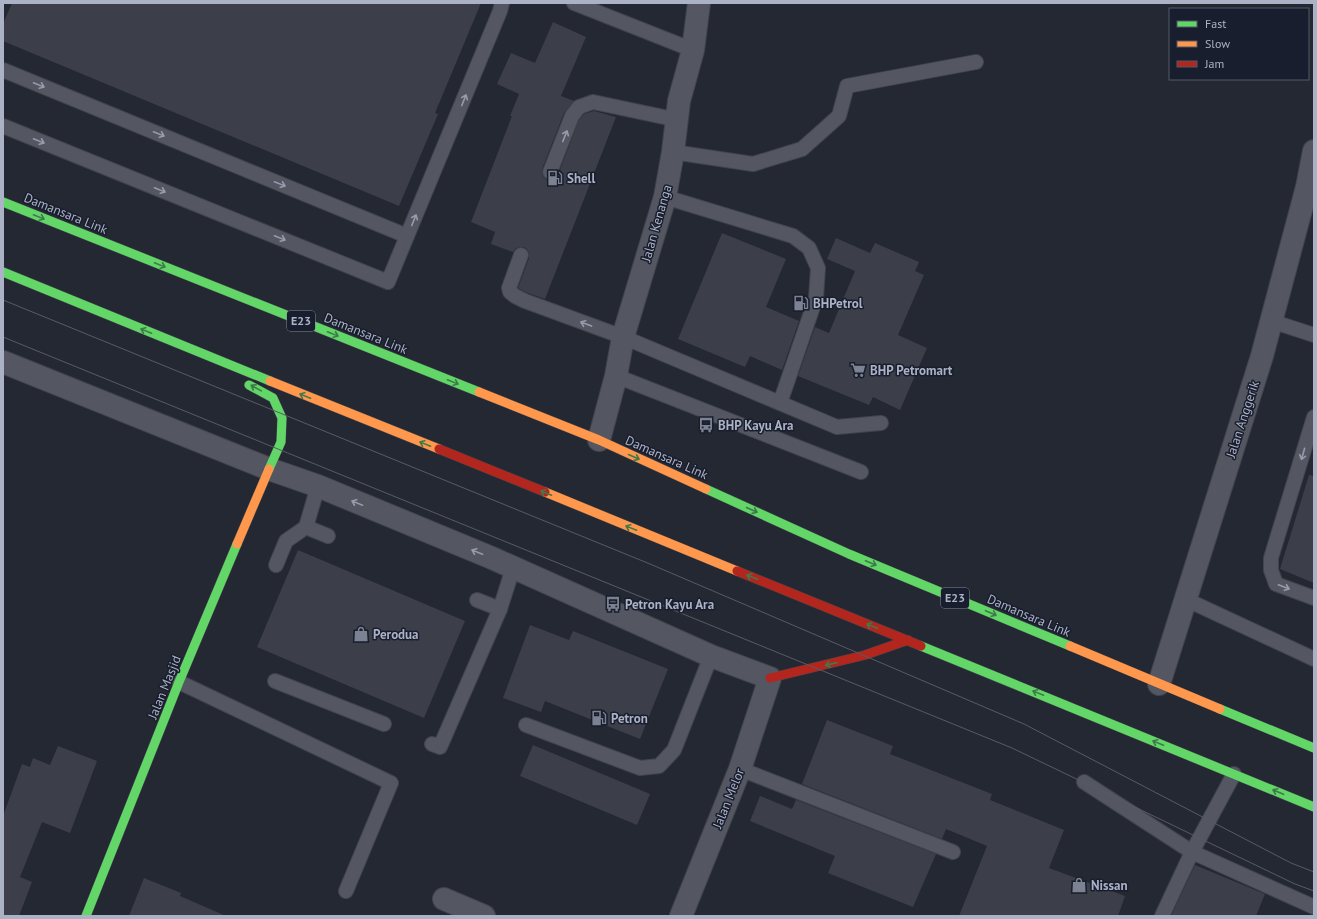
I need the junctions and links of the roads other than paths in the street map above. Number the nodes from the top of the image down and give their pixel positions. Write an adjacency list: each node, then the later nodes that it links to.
1 (502, 3): 14 (lane, one-way to 1)
2 (574, 3): 4 (lane)
3 (699, 3): 4 (street, Jalan Kenanga)
4 (693, 50): 7 (street, Jalan Kenanga)
5 (976, 62): 10 (lane)
6 (3, 70): 14 (lane, one-way to 14)
7 (678, 120): 10 (street, Jalan Kenanga); 11 (lane, one-way to 7)
8 (3, 126): 14 (lane, one-way to 14)
9 (1314, 151): 17 (street, Jalan Anggerik)
10 (673, 152): 12 (street, Jalan Kenanga)
11 (550, 172)
12 (665, 197): 19 (street, Jalan Kenanga); 23 (lane)
13 (3, 202): 26 (main road, Damansara Link / E23, one-way to 26)
14 (408, 236)
15 (521, 255): 19 (lane, one-way to 15)
16 (3, 272): 20 (main road, one-way to 16)
17 (1271, 321): 18 (lane); 35 (street, Jalan Anggerik)
18 (1314, 335)
19 (623, 337): 22 (street, Jalan Kenanga); 23 (lane)
20 (170, 341): 27 (main road, Jalan Masjid, one-way to 20); 38 (main road, one-way to 20)
21 (3, 362): 27 (street)
22 (616, 376): 26 (street, Jalan Kenanga); 28 (lane)
23 (780, 403): 25 (lane)
24 (1314, 417): 34 (lane, one-way to 34)
25 (881, 422)
26 (599, 440): 44 (main road, Damansara Link / E23, one-way to 44)
27 (269, 469): 29 (street); 43 (main road, Jalan Masjid)
28 (861, 472)
29 (318, 486): 30 (lane); 33 (street, one-way to 29)
30 (306, 527): 31 (lane); 32 (lane)
31 (328, 536)
32 (276, 565)
33 (513, 568): 37 (lane); 39 (street)
34 (1314, 598)
35 (1184, 599): 40 (lane); 44 (street, Jalan Anggerik)
36 (477, 600): 37 (lane)
37 (500, 609): 47 (lane)
38 (908, 640): 41 (main road, one-way to 41); 50 (main road, one-way to 38)
39 (711, 656): 41 (street); 46 (lane)
40 (1314, 659)
41 (770, 678): 49 (street, Jalan Melor)
42 (275, 681): 45 (lane)
43 (179, 682): 55 (lane); 58 (main road, Jalan Masjid)
44 (1159, 684): 48 (main road, Damansara Link / E23)
45 (384, 724)
46 (526, 725)
47 (432, 744)
48 (1314, 748)
49 (740, 769): 53 (lane); 60 (street, Jalan Melor)
50 (1234, 774): 52 (main road, one-way to 50); 54 (lane)
51 (1084, 782): 54 (lane)
52 (1314, 807)
53 (953, 852)
54 (1192, 852): 57 (lane); 61 (lane)
55 (346, 890)
56 (444, 900): 59 (street)
57 (1314, 907)
58 (86, 916)
59 (484, 916)
60 (681, 916)
61 (1162, 916)

